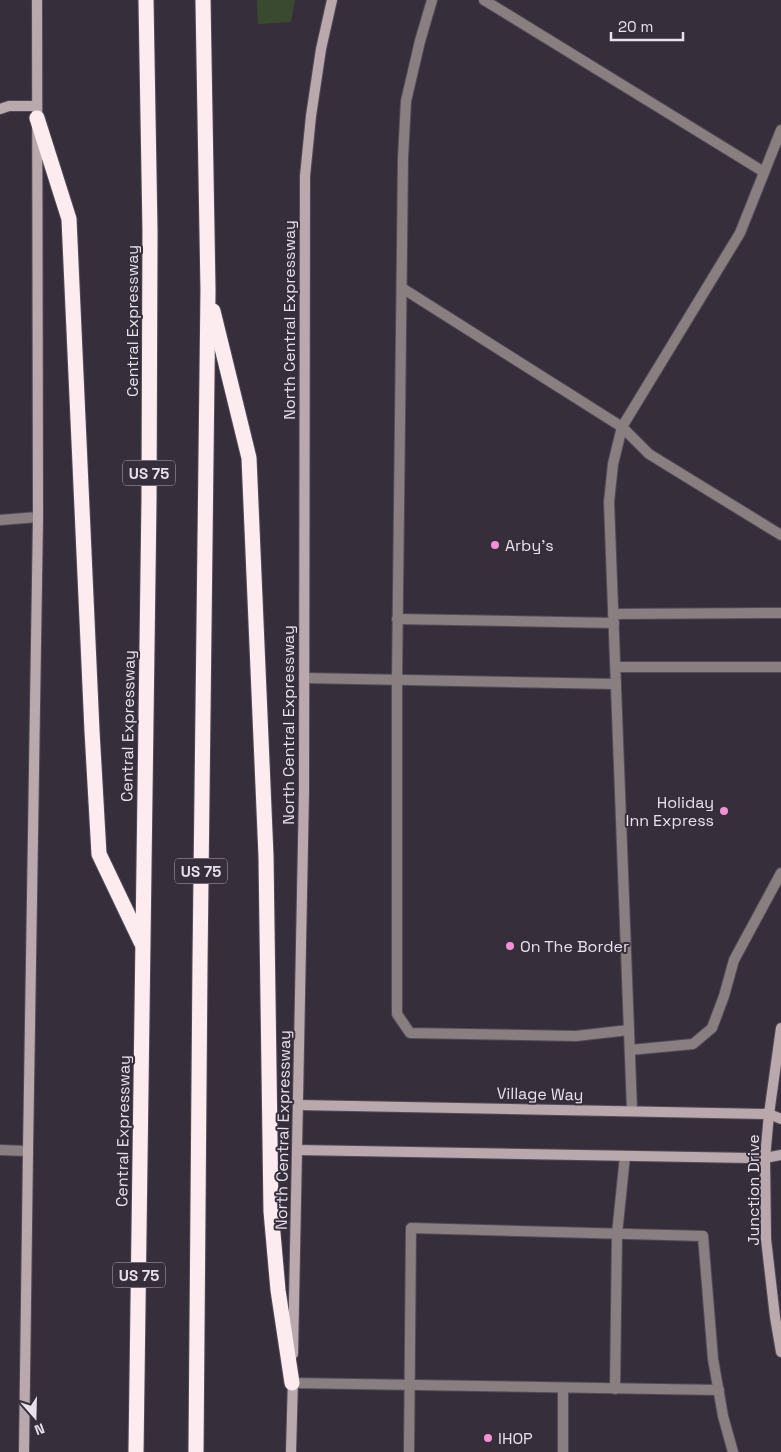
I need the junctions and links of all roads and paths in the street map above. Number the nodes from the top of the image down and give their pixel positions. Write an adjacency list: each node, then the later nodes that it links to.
1 (37, 0): 8 (main road)
2 (146, 0): 26 (highway, Central Expressway / US 75)
3 (203, 0): 12 (highway, US 75)
4 (332, 0): 22 (main road, North Central Expressway)
5 (432, 0): 11 (street)
6 (484, 0): 10 (street)
7 (0, 109): 8 (main road)
8 (38, 112): 14 (main road); 26 (highway)
9 (781, 130): 10 (street)
10 (764, 172): 13 (street)
11 (402, 288): 13 (street); 18 (street)
12 (208, 290): 42 (highway); 49 (highway, US 75)
13 (622, 427): 16 (street); 19 (street)
14 (38, 517): 15 (street); 36 (main road)
15 (0, 520)
16 (781, 535)
17 (781, 613): 19 (street)
18 (397, 618): 19 (street); 23 (street)
19 (614, 619): 20 (street)
20 (616, 667): 21 (street); 24 (street)
21 (781, 667)
22 (304, 678): 23 (street); 30 (main road, North Central Expressway)
23 (396, 680): 24 (street); 28 (street)
24 (616, 684): 28 (street)
25 (781, 873): 29 (street)
26 (143, 946): 48 (highway, Central Expressway / US 75)
27 (781, 1028): 32 (main road, Junction Drive)
28 (629, 1030): 29 (street)
29 (630, 1050): 31 (street)
30 (298, 1105): 31 (main road, Village Way); 35 (main road, North Central Expressway)
31 (632, 1110): 32 (main road, Village Way)
32 (770, 1114): 33 (main road, Village Way); 39 (main road, Junction Drive)
33 (781, 1119)
34 (0, 1150): 36 (street)
35 (298, 1150): 38 (main road); 42 (main road, North Central Expressway)
36 (28, 1151): 47 (main road)
37 (781, 1155): 39 (main road)
38 (625, 1156): 39 (main road); 40 (street)
39 (765, 1158): 41 (main road, Junction Drive)
40 (617, 1234): 43 (street); 45 (street); 46 (street)
41 (781, 1352)
42 (292, 1383): 43 (street); 50 (main road, North Central Expressway)
43 (410, 1385): 44 (street); 51 (street)
44 (563, 1388): 45 (street); 52 (street)
45 (615, 1389): 46 (street)
46 (719, 1390): 53 (street)
47 (24, 1452)
48 (136, 1452)
49 (196, 1452)
50 (291, 1452)
51 (409, 1452)
52 (563, 1452)
53 (733, 1452)

